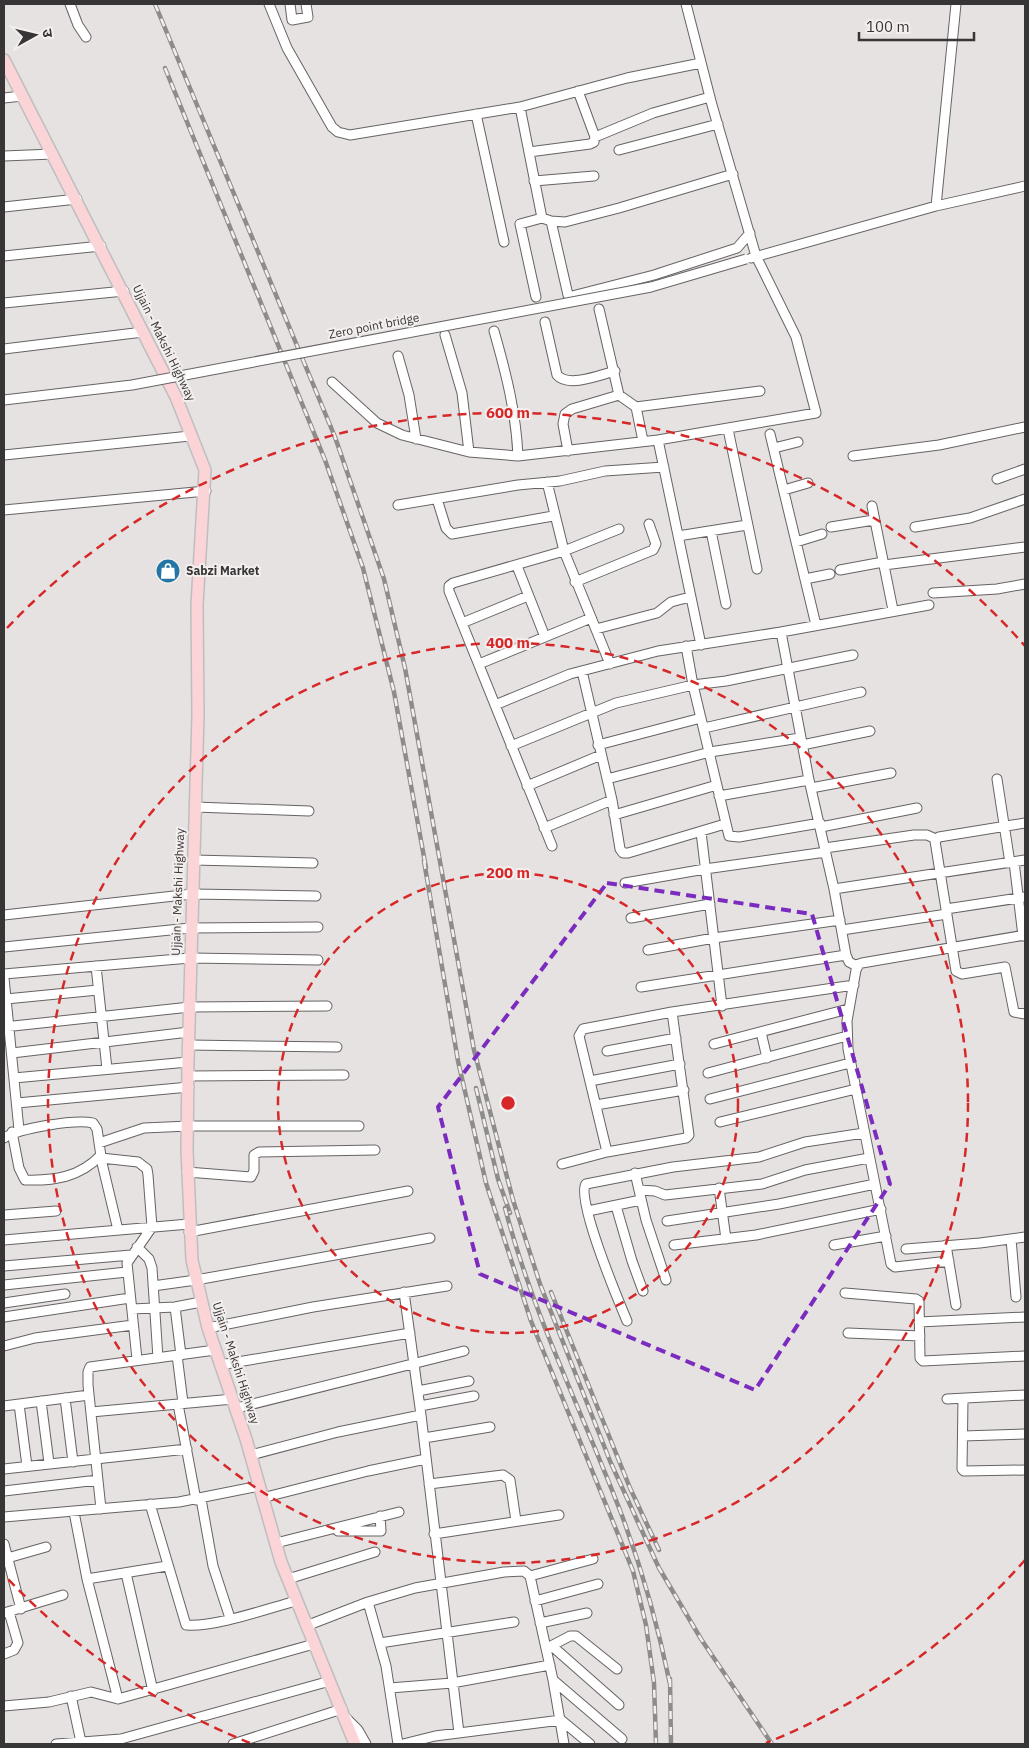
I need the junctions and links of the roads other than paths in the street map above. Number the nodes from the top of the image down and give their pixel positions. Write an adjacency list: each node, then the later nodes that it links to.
1 (70, 4): 7 (street)
2 (269, 4): 15 (street)
3 (290, 4): 4 (street)
4 (306, 4)
5 (686, 4): 9 (street)
6 (956, 4): 27 (street)
7 (86, 36)
8 (4, 60): 11 (main road, Ujjain - Makshi Highway)
9 (701, 63): 10 (street); 12 (street)
10 (578, 91): 14 (street); 17 (street)
11 (22, 96): 13 (street); 20 (main road, Ujjain - Makshi Highway)
12 (710, 97): 16 (street); 17 (street)
13 (4, 98)
14 (520, 107): 15 (street); 19 (street)
15 (476, 114): 31 (street)
16 (718, 124): 18 (street); 22 (street)
17 (595, 137): 19 (street)
18 (619, 150)
19 (529, 152): 24 (street)
20 (53, 154): 21 (street); 26 (main road, Ujjain - Makshi Highway)
21 (4, 156)
22 (733, 174): 29 (street); 30 (street)
23 (594, 176): 24 (street)
24 (534, 181): 29 (street)
25 (1025, 186): 27 (street, Zero point bridge)
26 (77, 199): 28 (street); 32 (main road, Ujjain - Makshi Highway)
27 (936, 206): 34 (street, Zero point bridge)
28 (4, 207)
29 (547, 220): 30 (street); 36 (street)
30 (750, 233): 34 (street)
31 (504, 242)
32 (101, 246): 33 (street); 35 (main road, Ujjain - Makshi Highway)
33 (4, 256)
34 (756, 256): 49 (street, Zero point bridge, bridge); 52 (street)
35 (124, 291): 37 (street); 41 (main road, Ujjain - Makshi Highway)
36 (536, 297)
37 (4, 304)
38 (599, 309): 45 (street)
39 (545, 322): 45 (street)
40 (494, 330): 63 (street)
41 (143, 332): 43 (street); 54 (main road, Ujjain - Makshi Highway)
42 (445, 335): 61 (street)
43 (4, 348)
44 (398, 356): 55 (street)
45 (615, 371): 48 (street)
46 (332, 382): 55 (street)
47 (760, 391): 50 (street)
48 (619, 395): 50 (street); 60 (street)
49 (4, 400)
50 (636, 408): 57 (street)
51 (1025, 427): 64 (street)
52 (728, 429): 56 (street); 80 (street)
53 (770, 434): 59 (street)
54 (190, 436): 62 (street); 71 (main road, Ujjain - Makshi Highway)
55 (416, 439): 61 (street)
56 (658, 440): 57 (street); 65 (street)
57 (643, 441): 60 (street)
58 (798, 442): 59 (street)
59 (774, 448): 70 (street)
60 (568, 450): 63 (street)
61 (469, 452): 63 (street)
62 (4, 454)
63 (518, 456)
64 (853, 456)
65 (664, 467): 68 (street); 86 (street)
66 (1025, 469): 67 (street)
67 (997, 478)
68 (547, 482): 73 (street); 77 (street)
69 (808, 483): 70 (street)
70 (784, 490): 87 (street)
71 (206, 491): 76 (street); 138 (main road, Ujjain - Makshi Highway)
72 (1025, 499): 82 (street)
73 (437, 500): 74 (street); 77 (street)
74 (398, 505)
75 (872, 506): 78 (street)
76 (4, 510)
77 (554, 516): 89 (street)
78 (874, 520): 81 (street); 90 (street)
79 (650, 524): 96 (street)
80 (747, 525): 84 (street); 92 (street)
81 (831, 527)
82 (915, 527)
83 (619, 529): 89 (street)
84 (711, 531): 86 (street); 101 (street)
85 (822, 534): 87 (street)
86 (678, 536): 100 (street)
87 (796, 542): 95 (street)
88 (1025, 547): 90 (street)
89 (564, 551): 91 (street); 96 (street)
90 (884, 564): 93 (street); 103 (street)
91 (517, 566): 99 (street); 105 (street)
92 (757, 569)
93 (840, 570)
94 (830, 574): 95 (street)
95 (805, 579): 106 (street)
96 (575, 582): 104 (street)
97 (1025, 584): 98 (street)
98 (933, 593)
99 (528, 596): 105 (street); 109 (street)
100 (690, 597): 107 (street); 110 (street)
101 (726, 604)
102 (928, 604): 103 (street)
103 (893, 610): 106 (street)
104 (591, 618): 107 (street); 109 (street)
105 (462, 623): 113 (street)
106 (816, 625): 108 (street)
107 (596, 629): 114 (street)
108 (782, 632): 110 (street); 115 (street)
109 (545, 637): 113 (street)
110 (701, 645): 111 (street)
111 (686, 646): 114 (street); 117 (street)
112 (853, 655): 115 (street)
113 (480, 664): 119 (street)
114 (610, 664): 116 (street)
115 (788, 669): 117 (street); 120 (street)
116 (582, 671): 119 (street); 121 (street)
117 (693, 685): 121 (street); 122 (street)
118 (861, 692): 120 (street)
119 (495, 704): 127 (street)
120 (795, 707): 123 (street); 125 (street)
121 (590, 712): 126 (street); 127 (street)
122 (701, 718): 123 (street); 126 (street)
123 (704, 728): 128 (street)
124 (870, 731): 125 (street)
125 (801, 742): 128 (street); 133 (street)
126 (598, 745): 129 (street)
127 (511, 746): 135 (street)
128 (710, 752): 131 (street); 134 (street)
129 (601, 755): 131 (street); 135 (street)
130 (891, 773): 133 (street)
131 (607, 779): 137 (street)
132 (997, 779): 145 (street)
133 (810, 784): 136 (street); 144 (street)
134 (718, 785): 136 (street); 141 (street)
135 (527, 786): 146 (street)
136 (720, 796): 143 (street)
137 (612, 800): 141 (street); 146 (street)
138 (195, 807): 140 (street); 151 (main road, Ujjain - Makshi Highway)
139 (917, 808): 144 (street)
140 (309, 811)
141 (614, 815): 147 (street)
142 (1025, 823): 145 (street)
143 (725, 824): 144 (street); 147 (street)
144 (820, 825): 150 (street)
145 (1004, 827): 148 (street); 153 (street)
146 (544, 828): 149 (street)
147 (700, 832): 155 (street)
148 (936, 839): 150 (street); 156 (street)
149 (552, 846)
150 (826, 850): 155 (street); 158 (street)
151 (193, 860): 154 (street); 159 (main road, Ujjain - Makshi Highway)
152 (1025, 860): 153 (street)
153 (1012, 862): 156 (street); 161 (street)
154 (313, 863)
155 (705, 869): 157 (street); 162 (street)
156 (940, 872): 158 (street); 163 (street)
157 (625, 883)
158 (834, 889): 166 (street)
159 (192, 894): 160 (street); 164 (street); 168 (main road, Ujjain - Makshi Highway)
160 (316, 896)
161 (1022, 897): 163 (street); 170 (street)
162 (710, 904): 165 (street); 171 (street)
163 (946, 911): 169 (street); 173 (street)
164 (4, 915)
165 (631, 918)
166 (840, 920): 169 (street); 171 (street)
167 (318, 927): 168 (street)
168 (190, 928): 172 (street); 176 (main road, Ujjain - Makshi Highway)
169 (842, 930): 175 (street)
170 (1024, 936): 173 (street)
171 (714, 938): 174 (street); 181 (street)
172 (4, 946)
173 (953, 948): 179 (street); 192 (street)
174 (648, 950)
175 (846, 955): 179 (street); 181 (street)
176 (190, 958): 177 (street); 178 (street); 189 (main road, Ujjain - Makshi Highway)
177 (318, 960)
178 (96, 966): 180 (street); 185 (street)
179 (857, 966): 183 (street)
180 (4, 974)
181 (719, 974): 184 (street); 188 (street)
182 (4, 978): 186 (street)
183 (854, 985): 188 (street); 190 (street)
184 (641, 987)
185 (98, 990): 186 (street); 193 (street)
186 (6, 999): 194 (street)
187 (327, 1006): 189 (street)
188 (722, 1006): 191 (street)
189 (190, 1007): 193 (street); 195 (main road, Ujjain - Makshi Highway)
190 (848, 1009): 196 (street); 197 (street)
191 (672, 1012): 198 (street); 214 (street)
192 (1025, 1014)
193 (102, 1018): 194 (street); 199 (street)
194 (6, 1027): 204 (street)
195 (189, 1032): 199 (street); 201 (main road, Ujjain - Makshi Highway)
196 (761, 1032): 200 (street); 205 (street)
197 (847, 1036): 205 (street); 207 (street)
198 (676, 1038): 203 (street); 208 (street)
199 (104, 1042): 204 (street); 209 (street)
200 (714, 1044)
201 (189, 1045): 202 (street); 206 (main road, Ujjain - Makshi Highway)
202 (337, 1047)
203 (607, 1051)
204 (12, 1052): 212 (street)
205 (767, 1058): 210 (street)
206 (188, 1062): 209 (street); 213 (main road, Ujjain - Makshi Highway)
207 (850, 1063): 215 (street); 217 (street)
208 (680, 1064): 214 (street); 216 (street)
209 (107, 1069): 212 (street)
210 (708, 1073)
211 (344, 1075): 213 (street)
212 (14, 1078): 218 (street)
213 (189, 1081): 218 (street); 221 (main road, Ujjain - Makshi Highway)
214 (590, 1081): 219 (street)
215 (856, 1089): 220 (street); 224 (street)
216 (684, 1090): 219 (street); 228 (street)
217 (710, 1099)
218 (17, 1104): 223 (street)
219 (596, 1105): 228 (street)
220 (720, 1122)
221 (189, 1126): 222 (street); 226 (street); 232 (main road, Ujjain - Makshi Highway)
222 (359, 1126)
223 (16, 1131): 225 (street); 226 (street); 229 (street)
224 (864, 1133): 230 (street); 233 (street)
225 (4, 1138)
226 (99, 1142): 229 (street)
227 (374, 1150): 232 (street)
228 (607, 1152): 231 (street)
229 (101, 1156): 246 (street); 248 (street)
230 (868, 1158): 234 (street); 235 (street)
231 (562, 1164)
232 (187, 1172): 247 (main road, Ujjain - Makshi Highway)
233 (635, 1173): 236 (street); 242 (street)
234 (875, 1184): 240 (street); 243 (street)
235 (719, 1188): 236 (street); 243 (street)
236 (639, 1190): 238 (street)
237 (408, 1191): 247 (street)
238 (642, 1200): 239 (street); 265 (street)
239 (616, 1206): 242 (street); 269 (street)
240 (881, 1209): 249 (street); 252 (street)
241 (56, 1210): 244 (street)
242 (588, 1211): 283 (street)
243 (722, 1213): 245 (street); 252 (street)
244 (4, 1215)
245 (667, 1221)
246 (152, 1227): 247 (street); 248 (street); 258 (street)
247 (189, 1228): 264 (main road, Ujjain - Makshi Highway)
248 (118, 1230): 254 (street)
249 (886, 1236): 256 (street); 261 (street)
250 (1025, 1237): 253 (street)
251 (430, 1238): 264 (street)
252 (726, 1239): 255 (street)
253 (1010, 1239): 257 (street); 273 (street)
254 (4, 1240)
255 (674, 1245)
256 (834, 1245)
257 (946, 1246): 259 (street); 261 (street)
258 (136, 1247): 260 (street); 267 (street)
259 (906, 1248)
260 (131, 1255): 262 (street); 263 (street)
261 (949, 1261): 277 (street)
262 (4, 1266)
263 (127, 1272): 266 (street); 274 (street)
264 (196, 1280): 267 (street); 275 (main road, Ujjain - Makshi Highway)
265 (666, 1280)
266 (4, 1285)
267 (153, 1286): 278 (street)
268 (446, 1286): 270 (street)
269 (643, 1291)
270 (404, 1292): 286 (street); 287 (street)
271 (845, 1293): 284 (street)
272 (65, 1294): 276 (street)
273 (1016, 1297)
274 (130, 1298): 280 (street); 281 (street)
275 (201, 1302): 279 (street); 286 (main road, Ujjain - Makshi Highway)
276 (4, 1303)
277 (956, 1305)
278 (154, 1307): 279 (street); 280 (street); 295 (street)
279 (175, 1307): 293 (street)
280 (132, 1309): 285 (street)
281 (4, 1317)
282 (1025, 1317): 284 (street)
283 (627, 1321)
284 (919, 1322): 289 (street)
285 (133, 1325): 290 (street); 296 (street)
286 (208, 1328): 291 (main road, Ujjain - Makshi Highway)
287 (410, 1333): 297 (street); 298 (street)
288 (848, 1333): 289 (street)
289 (920, 1336): 294 (street)
290 (4, 1346)
291 (215, 1350): 293 (street); 298 (main road, Ujjain - Makshi Highway)
292 (464, 1351): 297 (street)
293 (179, 1355): 295 (street); 309 (street)
294 (1025, 1356)
295 (158, 1358): 296 (street)
296 (137, 1359): 301 (street)
297 (414, 1362): 300 (street); 310 (street)
298 (220, 1365): 310 (main road, Ujjain - Makshi Highway)
299 (469, 1381): 300 (street)
300 (418, 1391): 312 (street)
301 (89, 1394): 304 (street); 313 (street)
302 (1025, 1395): 305 (street)
303 (474, 1396): 312 (street)
304 (65, 1398): 307 (street); 322 (street)
305 (963, 1399): 306 (street); 316 (street)
306 (947, 1400)
307 (41, 1402): 308 (street); 323 (street)
308 (19, 1404): 311 (street); 324 (street)
309 (180, 1404): 310 (street); 313 (street); 318 (street)
310 (235, 1404): 319 (main road, Ujjain - Makshi Highway)
311 (4, 1406)
312 (421, 1410): 317 (street); 319 (street)
313 (91, 1412): 320 (street)
314 (490, 1427): 317 (street)
315 (1025, 1434): 316 (street)
316 (963, 1436): 326 (street)
317 (424, 1438): 321 (street)
318 (187, 1449): 320 (street); 332 (street)
319 (251, 1455): 329 (main road, Ujjain - Makshi Highway)
320 (96, 1459): 322 (street); 327 (street)
321 (426, 1459): 328 (street); 331 (street)
322 (73, 1462): 323 (street)
323 (49, 1464): 324 (street)
324 (27, 1466): 325 (street)
325 (4, 1469)
326 (1025, 1470)
327 (98, 1480): 330 (street); 334 (street)
328 (429, 1484): 340 (street); 342 (street)
329 (259, 1486): 331 (main road, Ujjain - Makshi Highway); 332 (street)
330 (4, 1491)
331 (262, 1498): 343 (main road, Ujjain - Makshi Highway)
332 (199, 1500): 333 (street); 363 (street)
333 (150, 1504): 334 (street); 349 (street)
334 (101, 1508): 335 (street)
335 (74, 1512): 339 (street); 352 (street)
336 (399, 1512): 338 (street)
337 (559, 1515): 340 (street)
338 (380, 1516): 341 (street); 341 (street)
339 (4, 1517)
340 (516, 1521): 342 (street)
341 (325, 1531): 343 (street)
342 (434, 1534): 354 (street)
343 (276, 1543): 353 (main road, Ujjain - Makshi Highway)
344 (4, 1544): 347 (street)
345 (46, 1547): 347 (street)
346 (375, 1552): 353 (street)
347 (5, 1559): 360 (street)
348 (593, 1559): 351 (street)
349 (167, 1566): 350 (street); 363 (street)
350 (126, 1573): 352 (street); 378 (street)
351 (530, 1576): 354 (street); 358 (street)
352 (87, 1579): 380 (street)
353 (288, 1579): 357 (main road, Ujjain - Makshi Highway)
354 (440, 1584): 359 (street); 367 (street)
355 (598, 1584): 358 (street)
356 (63, 1595): 360 (street)
357 (296, 1601): 363 (street); 366 (main road, Ujjain - Makshi Highway)
358 (536, 1601): 365 (street)
359 (368, 1602): 366 (street); 368 (street)
360 (21, 1609): 361 (street)
361 (6, 1612): 371 (street)
362 (587, 1613): 365 (street)
363 (230, 1618)
364 (514, 1622): 367 (street)
365 (540, 1623): 370 (street)
366 (306, 1626): 369 (main road, Ujjain - Makshi Highway)
367 (446, 1633): 368 (street); 376 (street)
368 (380, 1643): 377 (street)
369 (314, 1644): 375 (main road, Ujjain - Makshi Highway); 378 (street)
370 (549, 1646): 372 (street); 373 (street); 381 (street)
371 (4, 1654)
372 (550, 1665): 374 (street); 376 (street)
373 (617, 1669)
374 (553, 1680): 384 (street); 387 (street)
375 (330, 1681): 383 (main road, Ujjain - Makshi Highway); 388 (street)
376 (452, 1683): 377 (street); 386 (street)
377 (390, 1688): 394 (street)
378 (153, 1691): 380 (street)
379 (71, 1696): 380 (street); 382 (street); 388 (street)
380 (118, 1699)
381 (619, 1705)
382 (4, 1706)
383 (343, 1713): 385 (main road, Ujjain - Makshi Highway); 390 (street); 393 (street)
384 (561, 1720): 386 (street); 396 (street); 397 (street)
385 (350, 1730): 391 (street); 392 (main road, Ujjain - Makshi Highway)
386 (458, 1733): 395 (street)
387 (622, 1739)
388 (82, 1742): 389 (street)
389 (56, 1744)
390 (232, 1744)
391 (349, 1744)
392 (355, 1744)
393 (366, 1744)
394 (398, 1744)
395 (403, 1744)
396 (564, 1744)
397 (590, 1744)

